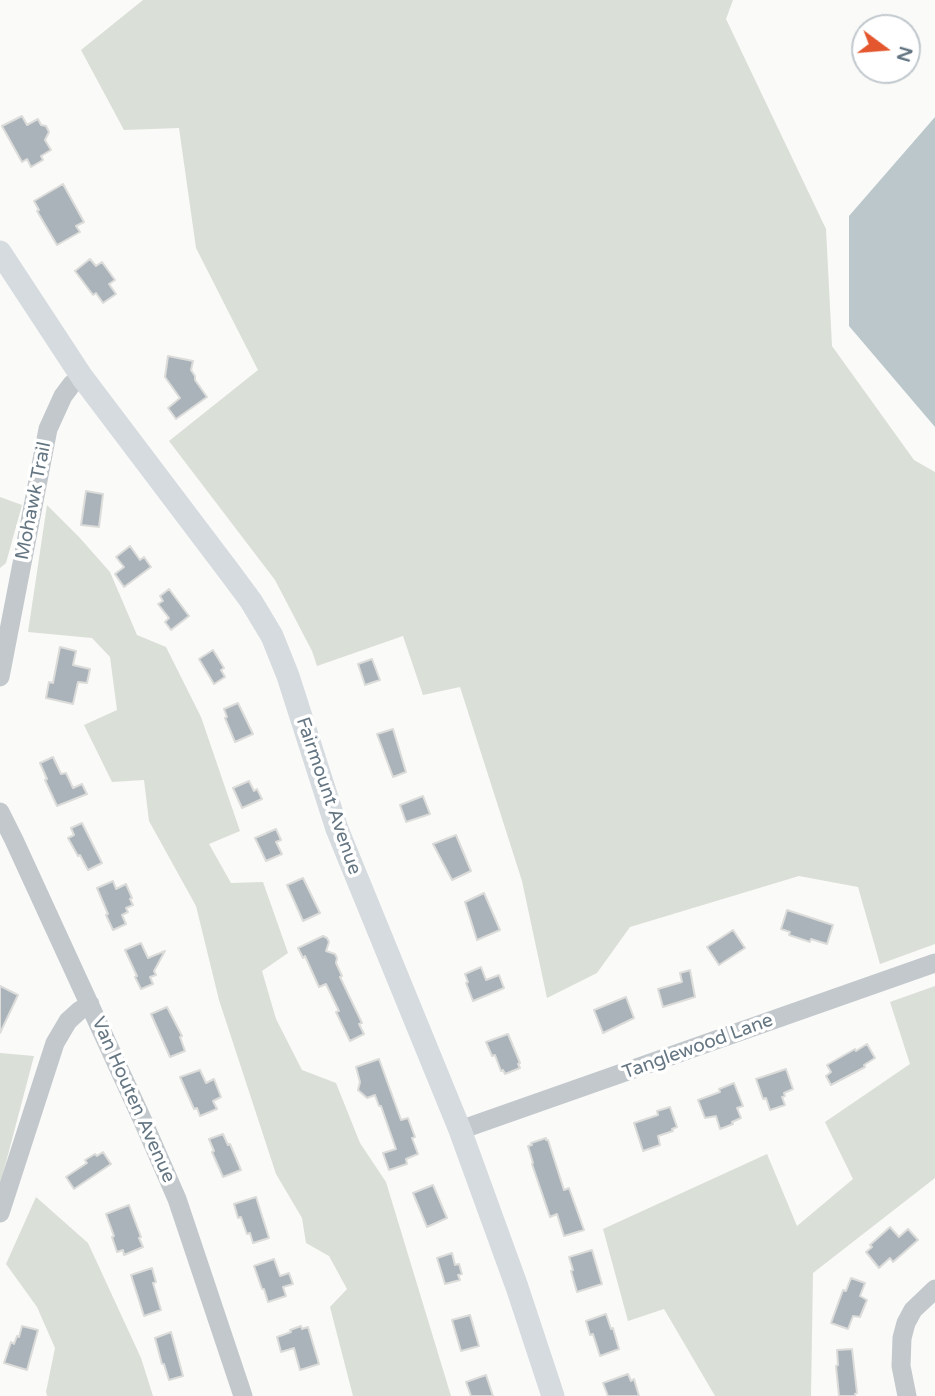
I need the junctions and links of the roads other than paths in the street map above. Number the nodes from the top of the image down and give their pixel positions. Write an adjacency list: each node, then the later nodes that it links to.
1 (0, 251): 2 (main road, Fairmount Avenue)
2 (82, 377): 3 (street, Mohawk Trail); 7 (main road, Fairmount Avenue)
3 (0, 677)
4 (0, 812): 6 (street, Van Houten Avenue)
5 (935, 963): 7 (street, Tanglewood Lane)
6 (90, 1004): 8 (street); 10 (street, Van Houten Avenue)
7 (460, 1130): 11 (main road, Fairmount Avenue)
8 (0, 1213)
9 (935, 1289): 12 (street)
10 (243, 1396)
11 (553, 1396)
12 (907, 1396)

